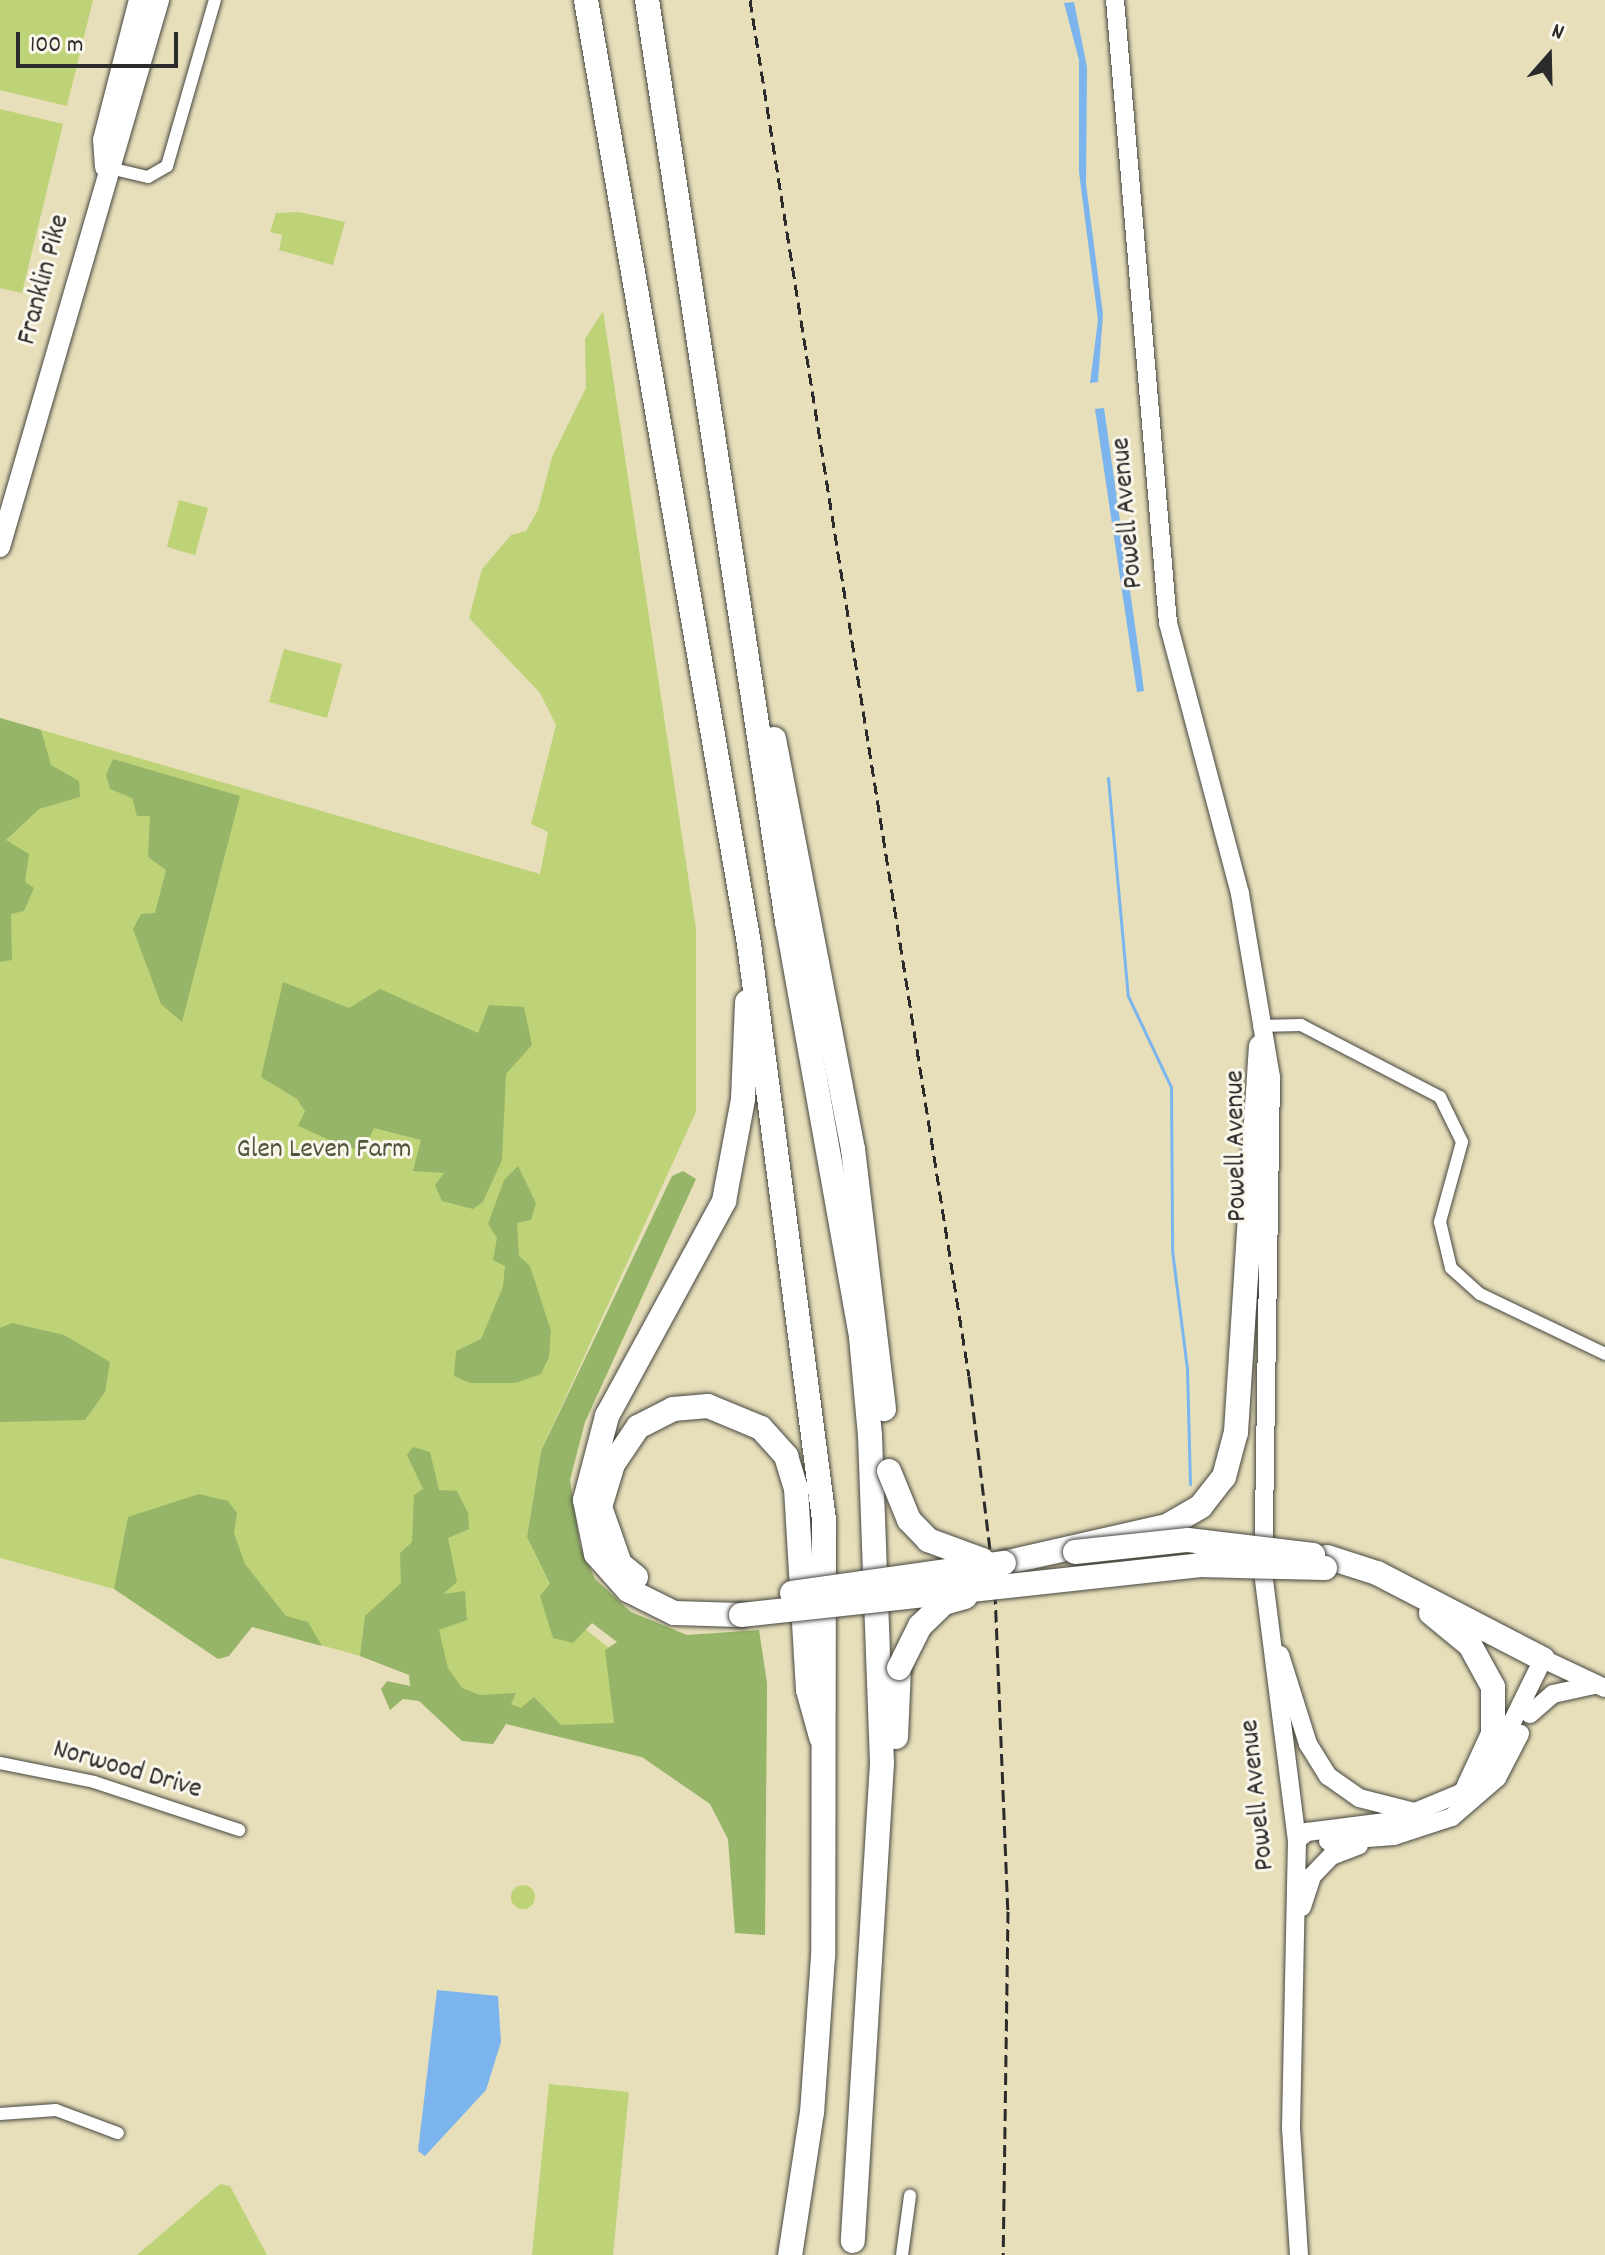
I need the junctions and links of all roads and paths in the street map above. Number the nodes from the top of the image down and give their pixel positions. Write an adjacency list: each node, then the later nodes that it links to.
1 (137, 0): 8 (main road)
2 (159, 0): 8 (main road, Franklin Pike)
3 (170, 0): 8 (main road)
4 (215, 0): 9 (street)
5 (586, 0): 12 (highway)
6 (647, 0): 10 (highway)
7 (1115, 0): 13 (main road, Powell Avenue)
8 (131, 69): 9 (main road, Franklin Pike)
9 (105, 167): 11 (main road, Franklin Pike)
10 (723, 499): 17 (highway, bridge); 35 (highway)
11 (2, 534)
12 (749, 944): 18 (highway); 24 (highway)
13 (1260, 1036): 14 (street); 15 (highway, bridge); 20 (main road, Powell Avenue)
14 (1605, 1354)
15 (1075, 1552): 16 (highway, bridge); 17 (highway)
16 (1326, 1563): 17 (highway, bridge); 19 (highway); 21 (highway)
17 (1005, 1575): 18 (highway, bridge); 35 (highway, bridge)
18 (738, 1608): 24 (highway)
19 (1430, 1612): 21 (highway); 26 (highway)
20 (1266, 1615): 27 (main road); 30 (main road, Powell Avenue)
21 (1548, 1662): 22 (main road); 23 (main road); 26 (main road)
22 (1602, 1687): 23 (main road)
23 (1530, 1714): 29 (main road)
24 (829, 1761): 36 (highway)
25 (0, 1763): 28 (street, Norwood Drive)
26 (1469, 1786): 27 (main road)
27 (1415, 1812): 30 (main road)
28 (239, 1830)
29 (1376, 1839): 30 (main road); 31 (main road)
30 (1297, 1840): 31 (main road, Powell Avenue)
31 (1296, 1924): 38 (main road, Powell Avenue)
32 (0, 2114): 33 (street)
33 (118, 2133)
34 (910, 2196): 37 (street)
35 (852, 2248)
36 (790, 2255)
37 (902, 2255)
38 (1299, 2255)

